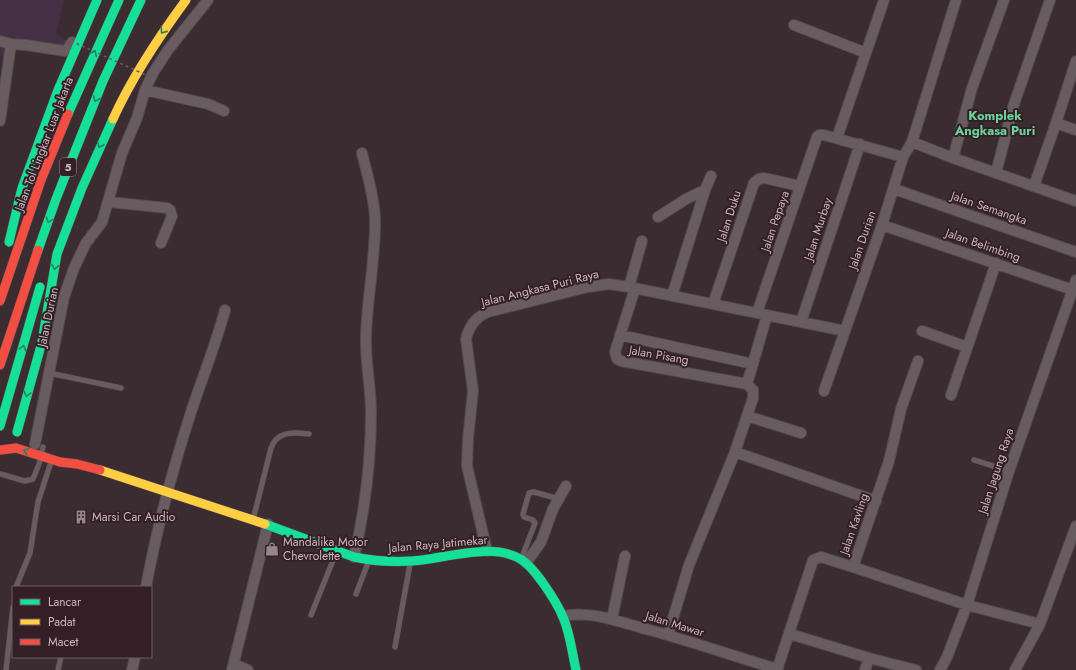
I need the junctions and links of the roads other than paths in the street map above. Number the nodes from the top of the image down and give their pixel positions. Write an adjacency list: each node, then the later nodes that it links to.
1 (91, 0): 14 (street)
2 (97, 0): 50 (main road)
3 (119, 0): 50 (main road, Jalan Tol Lingkar Luar Jakarta / 5, one-way to 3)
4 (141, 0): 20 (main road, 5)
5 (186, 0): 71 (main road, one-way to 71)
6 (208, 0): 21 (street, Jalan Durian)
7 (884, 0): 16 (street)
8 (956, 0): 27 (street, Jalan Durian)
9 (1004, 0): 31 (street)
10 (1050, 0): 32 (street)
11 (142, 20): 20 (main road)
12 (794, 25): 16 (street)
13 (0, 41): 14 (street)
14 (11, 44): 23 (street)
15 (144, 45): 17 (main road)
16 (866, 53): 26 (street)
17 (136, 57)
18 (1076, 61): 24 (street)
19 (129, 69): 68 (main road, one-way to 19)
20 (103, 81): 61 (main road, 5, one-way to 61)
21 (145, 90): 22 (street); 39 (street, Jalan Durian)
22 (224, 111)
23 (0, 121)
24 (1056, 123): 25 (street); 35 (street)
25 (1076, 130)
26 (837, 138): 28 (street); 34 (street, Jalan Pepaya)
27 (912, 142): 30 (street, Jalan Durian); 31 (street)
28 (860, 144): 30 (street); 54 (street, Jalan Murbay)
29 (362, 152): 89 (street)
30 (903, 157): 36 (street, Jalan Durian)
31 (953, 158): 32 (street)
32 (996, 173): 35 (street)
33 (711, 176): 37 (street)
34 (800, 186): 51 (street, Jalan Duku); 53 (street, Jalan Pepaya)
35 (1034, 186): 38 (street)
36 (894, 189): 41 (street, Jalan Durian); 44 (street, Jalan Semangka)
37 (705, 190): 40 (street); 49 (street)
38 (1076, 201)
39 (109, 202): 43 (street); 62 (street, Jalan Durian)
40 (658, 217)
41 (882, 224): 45 (street, Jalan Belimbing); 55 (street, Jalan Durian)
42 (642, 242): 47 (street, Jalan Pisang)
43 (161, 243)
44 (1076, 252)
45 (996, 263): 48 (street, Jalan Belimbing); 58 (street)
46 (1076, 280): 48 (street, Jalan Jagung Raya)
47 (632, 287): 49 (street, Jalan Angkasa Puri Raya); 57 (street, Jalan Pisang); 87 (street, Jalan Angkasa Puri Raya)
48 (1074, 290): 77 (street, Jalan Jagung Raya)
49 (672, 296): 51 (street, Jalan Angkasa Puri Raya)
50 (0, 300)
51 (714, 304): 53 (street, Jalan Angkasa Puri Raya)
52 (224, 310): 80 (street)
53 (762, 314): 54 (street, Jalan Angkasa Puri Raya); 60 (street, Jalan Pepaya)
54 (801, 322): 55 (street, Jalan Angkasa Puri Raya)
55 (845, 331): 65 (street, Jalan Durian)
56 (922, 331): 58 (street)
57 (620, 335): 60 (street); 63 (street, Jalan Pisang)
58 (967, 347): 66 (street)
59 (918, 361): 82 (street, Jalan Kavling)
60 (754, 364): 63 (street, Jalan Pepaya)
61 (0, 365)
62 (49, 373): 64 (lane); 71 (street, Jalan Durian)
63 (747, 384): 67 (street)
64 (121, 388)
65 (824, 391)
66 (951, 395)
67 (747, 416): 69 (street); 73 (street)
68 (0, 426): 71 (main road)
69 (801, 433)
70 (309, 434): 83 (lane)
71 (23, 442): 72 (main road, one-way to 72); 74 (main road); 76 (main road); 78 (lane)
72 (0, 450)
73 (735, 452): 82 (street); 104 (street)
74 (52, 459): 76 (main road); 94 (lane)
75 (974, 460): 77 (lane)
76 (77, 464): 80 (main road, Jalan Raya Jatimekar)
77 (1010, 471): 97 (street, Jalan Jagung Raya)
78 (0, 474)
79 (566, 486): 81 (street)
80 (167, 492): 83 (main road, Jalan Raya Jatimekar); 95 (street)
81 (559, 499): 92 (street); 92 (lane)
82 (876, 501): 93 (street, Jalan Kavling)
83 (253, 519): 84 (main road, Jalan Raya Jatimekar)
84 (268, 524): 86 (main road, Jalan Raya Jatimekar); 109 (street)
85 (1076, 526): 102 (street)
86 (337, 550): 89 (main road, Jalan Raya Jatimekar); 98 (lane)
87 (487, 551): 91 (main road, Jalan Raya Jatimekar); 92 (main road, Jalan Raya Jatimekar)
88 (625, 556): 101 (street)
89 (354, 557): 90 (main road, Jalan Raya Jatimekar)
90 (369, 560): 91 (main road, Jalan Raya Jatimekar); 96 (lane)
91 (411, 561): 105 (lane)
92 (524, 561): 100 (main road)
93 (853, 567): 97 (street); 103 (street, Jalan Kavling)
94 (16, 586)
95 (146, 586)
96 (356, 594)
97 (966, 605): 102 (street); 118 (street, Jalan Jagung Raya)
98 (311, 615)
99 (12, 616): 110 (lane)
100 (563, 616): 101 (street, Jalan Mawar); 114 (main road)
101 (612, 620): 104 (street, Jalan Mawar)
102 (1040, 624): 119 (street)
103 (790, 634): 108 (street); 115 (street, Jalan Kavling)
104 (668, 635): 115 (street, Jalan Mawar)
105 (395, 647)
106 (61, 658): 111 (lane)
107 (135, 658): 112 (street)
108 (869, 658): 116 (street); 117 (street)
109 (233, 667): 113 (street)
110 (6, 670)
111 (58, 670)
112 (132, 670)
113 (248, 670)
114 (576, 670)
115 (777, 670)
116 (865, 670)
117 (916, 670)
118 (940, 670)
119 (1014, 670)

